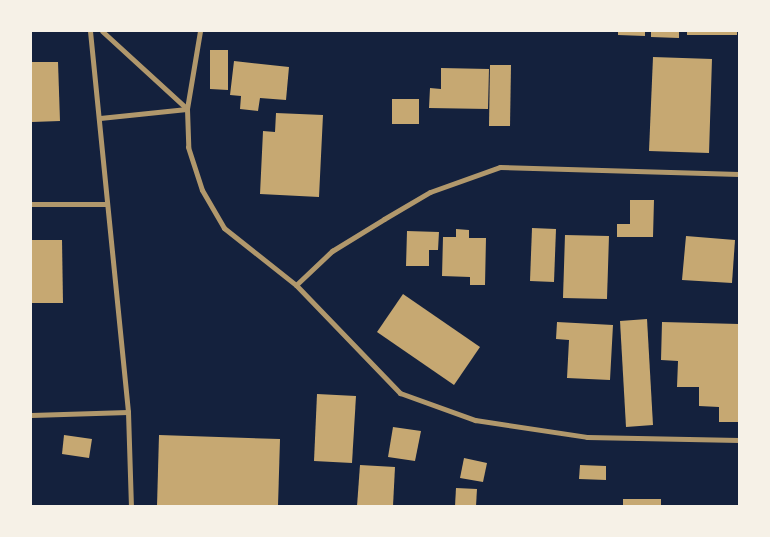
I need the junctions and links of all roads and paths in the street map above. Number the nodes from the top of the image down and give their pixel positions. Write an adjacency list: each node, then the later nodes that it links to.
1 (90, 31): 5 (street)
2 (102, 31): 4 (street)
3 (200, 31): 4 (street)
4 (187, 109): 5 (street); 9 (street)
5 (100, 118): 8 (street)
6 (739, 174): 9 (street)
7 (31, 204): 8 (street)
8 (106, 204): 10 (street)
9 (296, 285): 12 (street)
10 (128, 412): 11 (street); 13 (street)
11 (31, 415)
12 (739, 440)
13 (131, 506)

